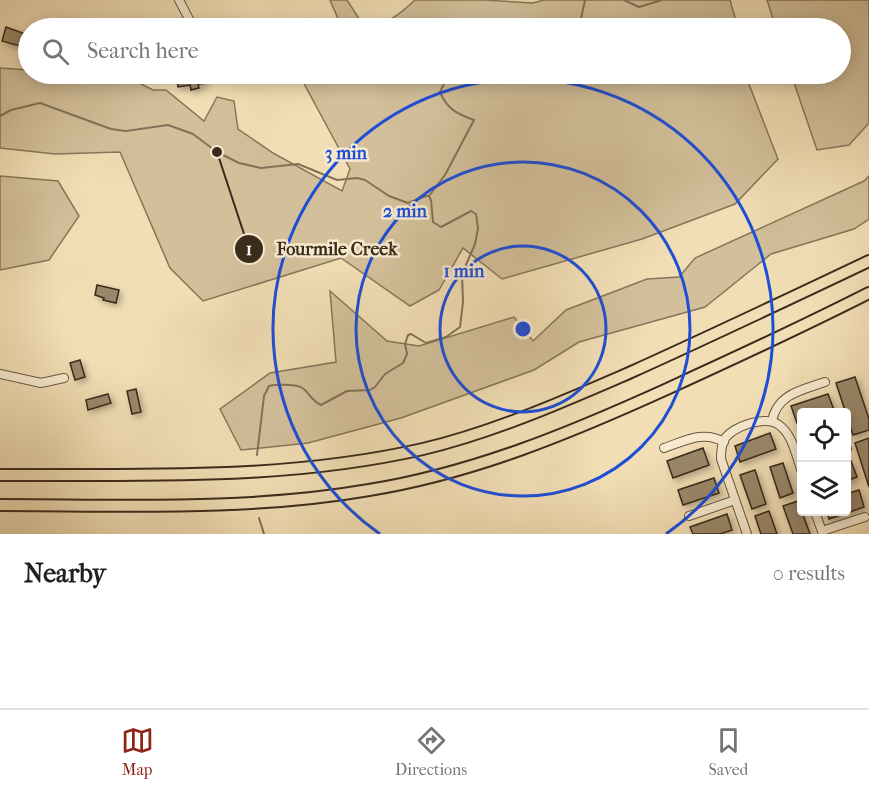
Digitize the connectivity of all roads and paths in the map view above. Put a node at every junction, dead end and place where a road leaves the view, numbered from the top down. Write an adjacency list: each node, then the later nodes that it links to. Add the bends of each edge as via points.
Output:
1 (179, 0): 2 (street)
2 (188, 18)
3 (869, 261): 12 (highway, via 588,391 489,430 424,448 275,471)
4 (869, 293): 14 (highway, via 775,341 573,431 506,456 415,481 327,497 244,503)
5 (0, 374): 6 (street, via 41,383)
6 (64, 378)
7 (825, 382): 8 (street, via 783,399)
8 (772, 421): 9 (street, via 744,427); 11 (street, via 788,434)
9 (724, 442): 10 (street, via 714,436 698,436); 13 (street, via 721,459)
10 (664, 448)
11 (799, 462)
12 (0, 475)
13 (735, 500): 15 (street); 19 (street)
14 (0, 505)
15 (689, 516)
16 (817, 516): 18 (street)
17 (865, 517): 18 (street)
18 (823, 532)
19 (747, 534)

